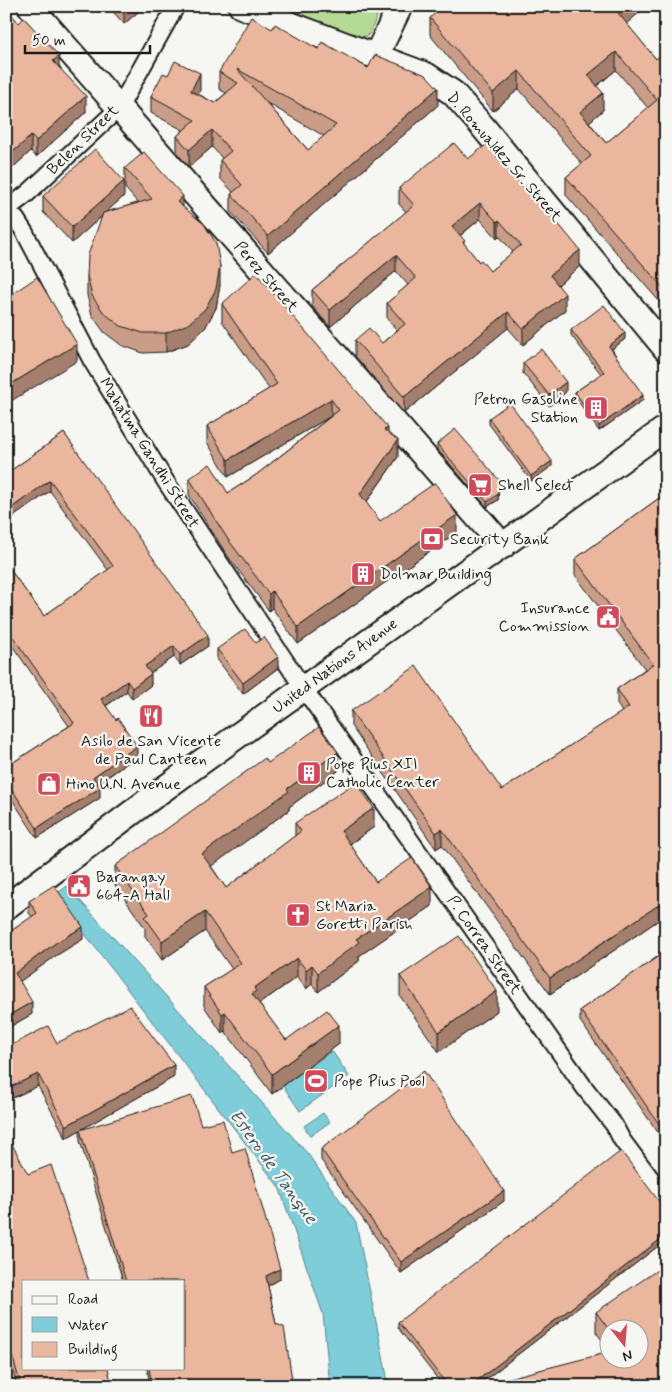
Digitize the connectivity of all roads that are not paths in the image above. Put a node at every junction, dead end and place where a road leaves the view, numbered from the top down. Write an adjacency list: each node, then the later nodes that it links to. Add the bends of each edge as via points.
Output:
1 (30, 6): 6 (main road, Perez Street)
2 (176, 6): 6 (street, Belen Street)
3 (241, 6): 5 (main road, D. Romualdez Sr. Street)
4 (400, 6): 5 (main road)
5 (376, 56): 8 (main road, D. Romualdez Sr. Street, via 426,75 453,93)
6 (119, 108): 7 (street, Belen Street); 10 (main road, Perez Street)
7 (6, 210): 11 (street, Mahatma Gandhi Street, via 25,233 92,361 166,482)
8 (666, 349)
9 (666, 428): 10 (main road, United Nations Avenue)
10 (503, 546): 11 (main road, United Nations Avenue)
11 (304, 689): 12 (main road, United Nations Avenue); 13 (street, P. Correa Street)
12 (6, 907)
13 (666, 1199)

